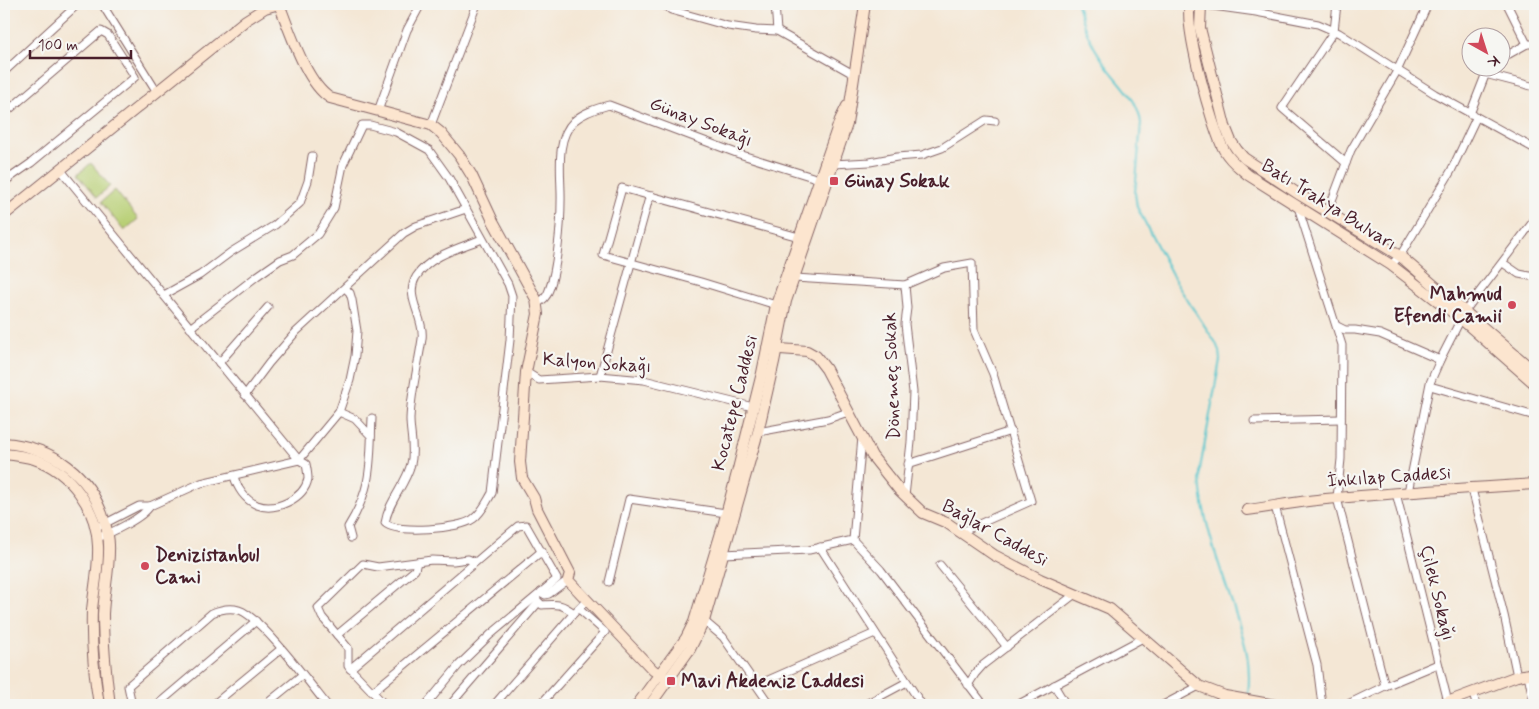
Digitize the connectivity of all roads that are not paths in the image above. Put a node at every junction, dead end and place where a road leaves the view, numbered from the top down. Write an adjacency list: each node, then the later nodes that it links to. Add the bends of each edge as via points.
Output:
1 (78, 4): 24 (street)
2 (102, 4): 29 (street)
3 (279, 4): 16 (street); 31 (street, via 308,71 322,93)
4 (421, 4): 31 (street, via 407,30)
5 (477, 4): 35 (street)
6 (663, 4): 18 (street, via 671,10 728,26)
7 (775, 4): 18 (street)
8 (865, 4): 25 (street, Kocatepe Caddesi)
9 (1190, 4): 44 (street, Batı Trakya Bulvarı, via 1190,29 1206,94 1225,151 1248,175)
10 (1197, 4): 11 (street)
11 (1201, 4): 17 (street); 46 (street, Batı Trakya Bulvarı, via 1200,28 1224,126 1231,141 1244,158)
12 (1258, 4): 17 (street)
13 (1337, 4): 19 (street)
14 (1428, 4): 23 (street)
15 (1507, 4): 20 (street)
16 (263, 6): 29 (street)
17 (1256, 12): 19 (street, via 1318,24)
18 (777, 31): 25 (street)
19 (1334, 31): 23 (street); 38 (street, via 1282,108)
20 (1527, 44): 21 (street); 22 (street)
21 (1535, 44)
22 (1512, 52)
23 (1397, 71): 33 (street); 38 (street)
24 (4, 72)
25 (855, 75): 30 (street, Kocatepe Caddesi)
26 (1484, 78): 33 (street)
27 (1507, 78): 28 (street)
28 (1535, 87)
29 (157, 92): 40 (street)
30 (850, 98): 39 (street, Kocatepe Caddesi, via 847,124); 41 (street, Kocatepe Caddesi)
31 (378, 111): 35 (street)
32 (4, 114): 42 (street, via 101,31 108,36 135,77)
33 (1473, 116): 36 (street); 51 (street, via 1451,170)
34 (995, 121): 39 (street, via 986,120 942,148 922,155)
35 (431, 125): 60 (street, via 460,155)
36 (1535, 149)
37 (312, 156): 59 (street, via 300,203 275,225)
38 (1346, 163): 46 (street)
39 (832, 164): 56 (street, Kocatepe Caddesi)
40 (60, 169): 47 (street); 59 (street)
41 (819, 179): 49 (street, Kocatepe Caddesi); 60 (street, Günay Sokağı, via 739,154 609,105 591,110 574,121 564,135 556,263 549,290 544,300)
42 (4, 182)
43 (652, 196): 49 (street); 52 (street); 52 (street, via 622,188 603,255)
44 (1298, 205): 54 (street, Batı Trakya Bulvarı); 64 (street)
45 (466, 209): 50 (street); 58 (street, via 404,232); 65 (street, via 429,150 396,132 362,125 343,165 334,208 318,234)
46 (1328, 212): 51 (street, Batı Trakya Bulvarı)
47 (4, 215)
48 (1535, 219): 53 (street)
49 (799, 238): 61 (street, Kocatepe Caddesi)
50 (482, 239): 50 (street, via 512,296 492,493 474,518 460,524 410,529 389,527 385,523 386,516 406,478 413,451 412,400 423,336 412,298 415,278 430,261)
51 (1400, 256): 54 (street); 63 (street, Batı Trakya Bulvarı)
52 (631, 263): 61 (street); 71 (street)
53 (1503, 264): 55 (street, via 1519,274); 63 (street)
54 (1391, 265): 63 (street, Batı Trakya Bulvarı)
55 (1535, 277)
56 (795, 278): 57 (street); 66 (street, Kocatepe Caddesi)
57 (905, 285): 83 (street, via 944,268 972,263 974,330 993,374); 89 (street, Dönemeç Sokak, via 905,324 913,392)
58 (345, 288): 74 (street, via 296,332); 76 (street, via 352,300 355,356)
59 (164, 295): 65 (street)
60 (537, 304): 70 (street, via 538,314)
61 (776, 304): 66 (street, Kocatepe Caddesi)
62 (268, 307): 68 (street)
63 (1463, 315): 67 (street); 69 (street, Batı Trakya Bulvarı); 72 (street, Batı Trakya Bulvarı)
64 (1337, 326): 67 (street, via 1380,334); 80 (street, via 1342,345)
65 (190, 328): 68 (street)
66 (772, 348): 75 (street, Kocatepe Caddesi); 77 (street, Bağlar Caddesi, via 807,351 816,356); 82 (street, Kocatepe Caddesi)
67 (1440, 360): 73 (street)
68 (219, 363): 74 (street)
69 (1534, 370)
70 (526, 372): 71 (street, Kalyon Sokağı, via 539,380); 112 (street, via 520,462 522,478 564,558 570,573)
71 (600, 376): 75 (street, Kalyon Sokağı, via 644,380)
72 (1535, 384)
73 (1430, 386): 78 (street); 94 (street)
74 (245, 394): 88 (street)
75 (753, 407): 100 (street, Kocatepe Caddesi)
76 (339, 412): 84 (street, via 355,419); 88 (street)
77 (848, 412): 82 (street); 85 (street, Bağlar Caddesi)
78 (1535, 416)
79 (372, 418): 84 (street)
80 (1341, 419): 81 (street); 96 (street)
81 (1254, 421)
82 (758, 432): 108 (street, Kocatepe Caddesi)
83 (1011, 432): 89 (street); 102 (street, via 1031,501)
84 (371, 436): 104 (street, via 368,484 348,527)
85 (862, 437): 95 (street, Bağlar Caddesi, via 872,456); 105 (street)
86 (4, 443): 101 (street, via 32,447 71,468 99,506)
87 (4, 454): 101 (street, via 35,459 61,474 85,501)
88 (299, 460): 90 (street); 90 (street, via 306,464 308,480 293,500 282,504 257,505 237,487)
89 (908, 464): 95 (street, Dönemeç Sokak)
90 (234, 476): 97 (street, via 201,483)
91 (1535, 484): 92 (street, İnkılap Caddesi)
92 (1472, 489): 94 (street, İnkılap Caddesi); 129 (street)
93 (1396, 492): 94 (street, İnkılap Caddesi); 96 (street, İnkılap Caddesi); 125 (street, Çilek Sokağı)
94 (1408, 492)
95 (904, 496): 102 (street, Bağlar Caddesi, via 923,513)
96 (1337, 498): 98 (street, İnkılap Caddesi); 136 (street)
97 (150, 506): 101 (street, via 139,506); 103 (street)
98 (1275, 506): 99 (street, İnkılap Caddesi); 162 (street, via 1317,664)
99 (1247, 510)
100 (726, 513): 113 (street, via 628,499); 130 (street, Kocatepe Caddesi, via 694,622)
101 (99, 530): 103 (street); 142 (street, via 92,629)
102 (961, 532): 114 (street, Bağlar Caddesi, via 994,555)
103 (108, 534): 143 (street, via 103,625)
104 (351, 538)
105 (854, 540): 106 (street); 133 (street, via 881,570)
106 (820, 547): 108 (street); 120 (street)
107 (542, 551): 110 (street, via 529,528 522,524); 115 (street, via 557,579); 137 (street)
108 (724, 554): 119 (street, Kocatepe Caddesi)
109 (417, 562): 110 (street, via 468,559); 121 (street, via 415,570); 121 (street, via 378,567 363,564 318,608)
110 (475, 562): 126 (street)
111 (940, 565): 123 (street)
112 (568, 580): 115 (street, via 549,594); 116 (street)
113 (609, 582)
114 (1075, 594): 122 (street, Bağlar Caddesi, via 1110,609); 123 (street)
115 (538, 597): 117 (street, via 542,605 554,603); 149 (street, via 484,641); 150 (street)
116 (586, 601): 117 (street); 130 (street)
117 (576, 611): 151 (street); 152 (street, via 605,632)
118 (256, 621): 124 (street); 144 (street, via 239,610 229,608 212,613 128,686); 145 (street)
119 (704, 621): 130 (street, Kocatepe Caddesi, via 690,649); 132 (street, via 723,637)
120 (875, 633): 131 (street); 132 (street)
121 (337, 635): 126 (street, via 348,648)
122 (1143, 638): 134 (street); 135 (street, Bağlar Caddesi)
123 (1007, 647): 133 (street, via 983,665)
124 (281, 649): 128 (street); 146 (street)
125 (1438, 664): 136 (street); 141 (street, Çilek Sokağı)
126 (350, 669): 137 (street)
127 (1532, 673): 129 (street); 165 (street)
128 (302, 675): 139 (street); 147 (street)
129 (1516, 676): 138 (street)
130 (663, 677): 153 (street, Kocatepe Caddesi); 154 (street, Kocatepe Caddesi)
131 (907, 682): 156 (street); 157 (street)
132 (757, 685): 155 (street)
133 (968, 685): 158 (street)
134 (1054, 685): 159 (street); 160 (street)
135 (1200, 686): 140 (street, Bağlar Caddesi, via 1234,698); 161 (street)
136 (1385, 686): 163 (street)
137 (372, 692): 148 (street)
138 (1473, 693): 141 (street); 164 (street)
139 (324, 704)
140 (1270, 704)
141 (1443, 704)
142 (99, 705)
143 (110, 705)
144 (132, 705)
145 (157, 705)
146 (213, 705)
147 (265, 705)
148 (385, 705)
149 (426, 705)
150 (450, 705)
151 (494, 705)
152 (540, 705)
153 (637, 705)
154 (650, 705)
155 (770, 705)
156 (864, 705)
157 (922, 705)
158 (984, 705)
159 (1017, 705)
160 (1066, 705)
161 (1164, 705)
162 (1322, 705)
163 (1346, 705)
164 (1476, 705)
165 (1534, 705)

